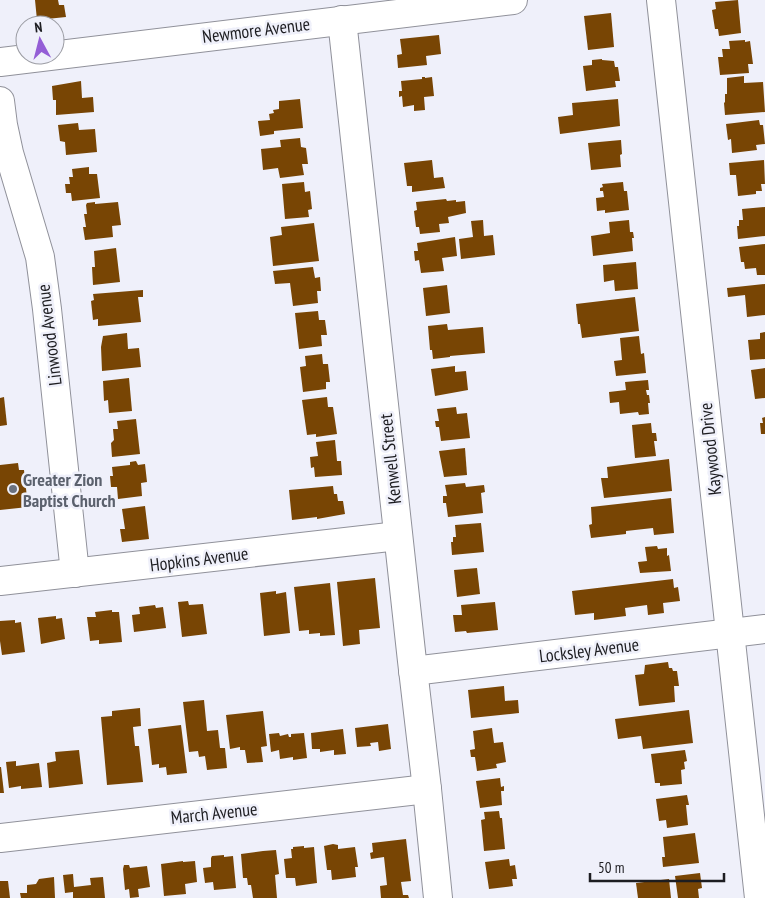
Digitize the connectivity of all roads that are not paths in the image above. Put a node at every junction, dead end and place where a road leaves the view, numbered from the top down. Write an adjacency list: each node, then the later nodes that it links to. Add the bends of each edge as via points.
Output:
1 (513, 0): 3 (street, Newmore Avenue)
2 (661, 0): 10 (street, Kaywood Drive)
3 (342, 20): 4 (street, Newmore Avenue); 6 (street, Kenwell Street)
4 (0, 62)
5 (0, 101): 7 (street, Linwood Avenue, via 9,153 40,257)
6 (398, 536): 7 (street, Hopkins Avenue); 11 (street, Kenwell Street)
7 (75, 573): 8 (street, Hopkins Avenue)
8 (0, 581)
9 (765, 629): 10 (street, Locksley Avenue)
10 (730, 633): 11 (street, Locksley Avenue); 15 (street, Kaywood Drive)
11 (413, 670): 12 (street, Kenwell Street)
12 (427, 789): 13 (street, March Avenue); 14 (street, Kenwell Street)
13 (0, 838)
14 (438, 898)
15 (759, 898)

